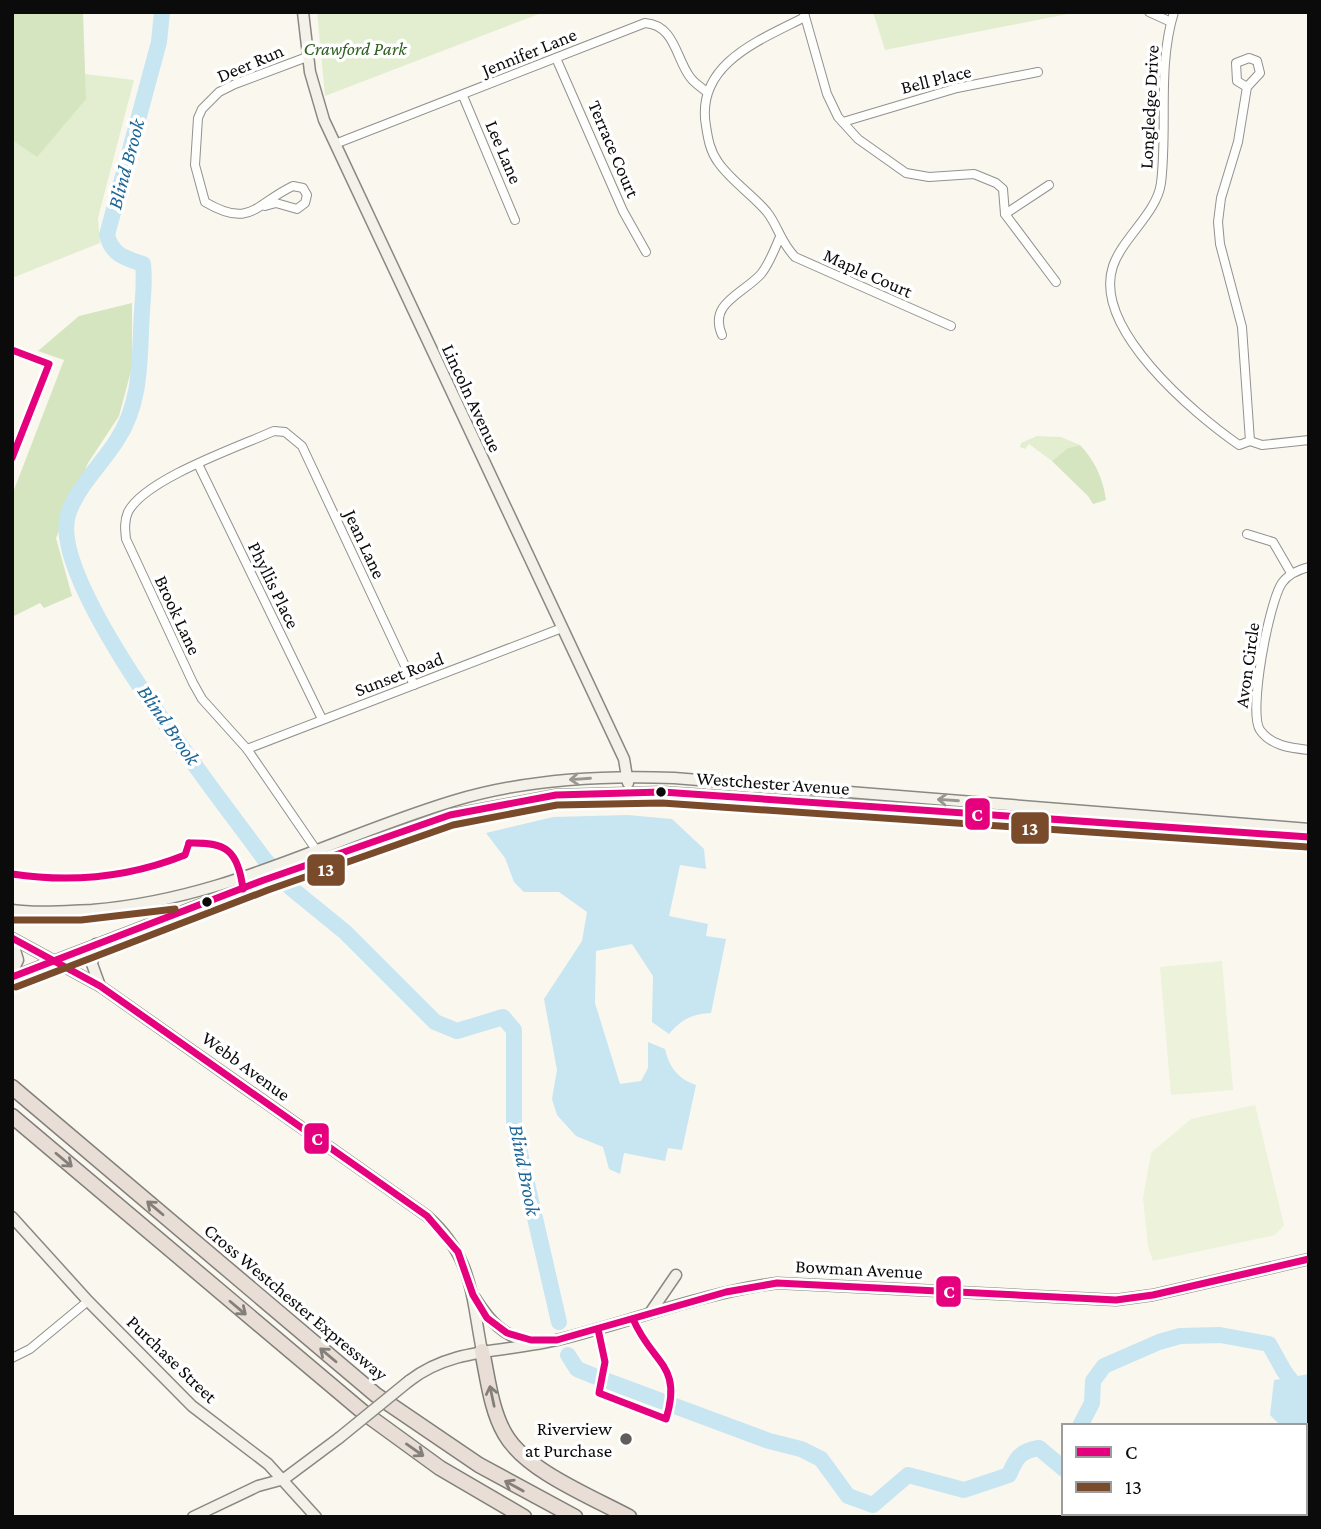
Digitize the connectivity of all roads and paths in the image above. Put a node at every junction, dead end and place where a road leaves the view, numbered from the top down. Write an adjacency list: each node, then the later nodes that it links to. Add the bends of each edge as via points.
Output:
1 (303, 12): 6 (main road, Lincoln Avenue)
2 (1150, 12): 5 (street)
3 (1174, 12): 5 (street, Longledge Drive)
4 (804, 15): 10 (street, via 744,47 728,60); 12 (street, via 827,94)
5 (1171, 22): 25 (street, Longledge Drive, via 1160,189 1118,257 1109,286 1118,320 1133,349 1230,439 1238,445)
6 (307, 57): 13 (main road, Lincoln Avenue, via 317,100); 15 (street, Deer Run, via 219,92 198,118 195,165 205,202 225,214)
7 (556, 58): 10 (street, Jennifer Lane, via 631,26 651,24 665,32 689,77); 11 (street, Jennifer Lane); 19 (street, Terrace Court, via 623,211)
8 (1038, 72): 12 (street, Bell Place, via 957,88)
9 (1247, 87): 25 (street, via 1218,222 1242,327)
10 (707, 92): 18 (street, via 703,105 713,154 769,215)
11 (463, 96): 13 (street, Jennifer Lane); 17 (street, Lee Lane)
12 (844, 122): 16 (street, via 858,139 906,173 985,176 1003,189)
13 (335, 144): 30 (main road, Lincoln Avenue)
14 (1049, 185): 16 (street)
15 (265, 206): 15 (street, Deer Run, via 293,186 303,188 307,195 297,209)
16 (1006, 214): 20 (street)
17 (514, 220)
18 (779, 239): 21 (street, Maple Court, via 795,257 821,271); 22 (street, via 759,276 723,305 718,315)
19 (646, 252)
20 (1056, 282)
21 (951, 326)
22 (722, 335)
23 (274, 431): 26 (street, Brook Lane); 31 (street, Jean Lane, via 285,432 302,446)
24 (1309, 440): 25 (street, Longledge Drive, via 1262,445)
25 (1250, 441)
26 (198, 464): 32 (street, Phyllis Place); 33 (street, Brook Lane, via 154,486 139,499 128,512 125,530 193,683)
27 (1247, 534): 29 (street, via 1273,542)
28 (1309, 567): 29 (street)
29 (1292, 573): 34 (street, Avon Circle, via 1279,588 1271,611 1255,716 1273,743)
30 (562, 628): 31 (street, Sunset Road); 35 (main road, Lincoln Avenue, via 624,759)
31 (414, 685): 32 (street, Sunset Road)
32 (322, 719): 33 (street, Sunset Road)
33 (247, 750): 39 (street, Brook Lane)
34 (1309, 750)
35 (627, 777): 36 (main road, Lincoln Avenue); 37 (main road, Westchester Avenue, one-way to 35); 39 (main road, Westchester Avenue, one-way to 39, via 545,782 484,793 424,811)
36 (629, 792): 38 (main road, Westchester Avenue); 39 (main road, Westchester Avenue, via 556,795 481,808)
37 (1309, 829)
38 (1309, 837)
39 (320, 856): 40 (main road, Westchester Avenue)
40 (261, 877): 41 (main road, Westchester Avenue, via 154,903); 43 (main road, Westchester Avenue)
41 (12, 910)
42 (12, 939): 44 (main road, Webb Avenue); 45 (main road, via 18,960)
43 (96, 944): 44 (main road, Westchester Avenue); 46 (main road, via 92,964)
44 (55, 960): 45 (main road, Westchester Avenue); 46 (main road, Webb Avenue)
45 (12, 975)
46 (100, 986): 52 (main road, Webb Avenue, via 427,1216 455,1246)
47 (12, 1087): 62 (highway, Cross Westchester Expressway, one-way to 47, via 472,1461 376,1395)
48 (12, 1116): 61 (highway, one-way to 61, via 356,1407 440,1468)
49 (12, 1217): 53 (main road, Purchase Street)
50 (1309, 1259): 54 (main road, Bowman Avenue, via 1116,1300 777,1283 726,1292)
51 (676, 1275): 54 (main road)
52 (473, 1296): 55 (main road, via 496,1326 521,1340); 56 (main road, Webb Avenue)
53 (88, 1301): 57 (street, via 30,1349); 58 (main road, Purchase Street, via 192,1406)
54 (648, 1315): 55 (main road, Bowman Avenue)
55 (538, 1343): 56 (main road, Bowman Avenue)
56 (482, 1351): 58 (main road, Bowman Avenue, bridge, via 443,1361 409,1381); 63 (highway, one-way to 56, via 516,1450 496,1413)
57 (12, 1358)
58 (284, 1479): 59 (main road, Bowman Avenue, via 258,1486); 60 (main road, Purchase Street)
59 (193, 1517)
60 (316, 1517)
61 (524, 1517)
62 (575, 1517)
63 (629, 1517)

